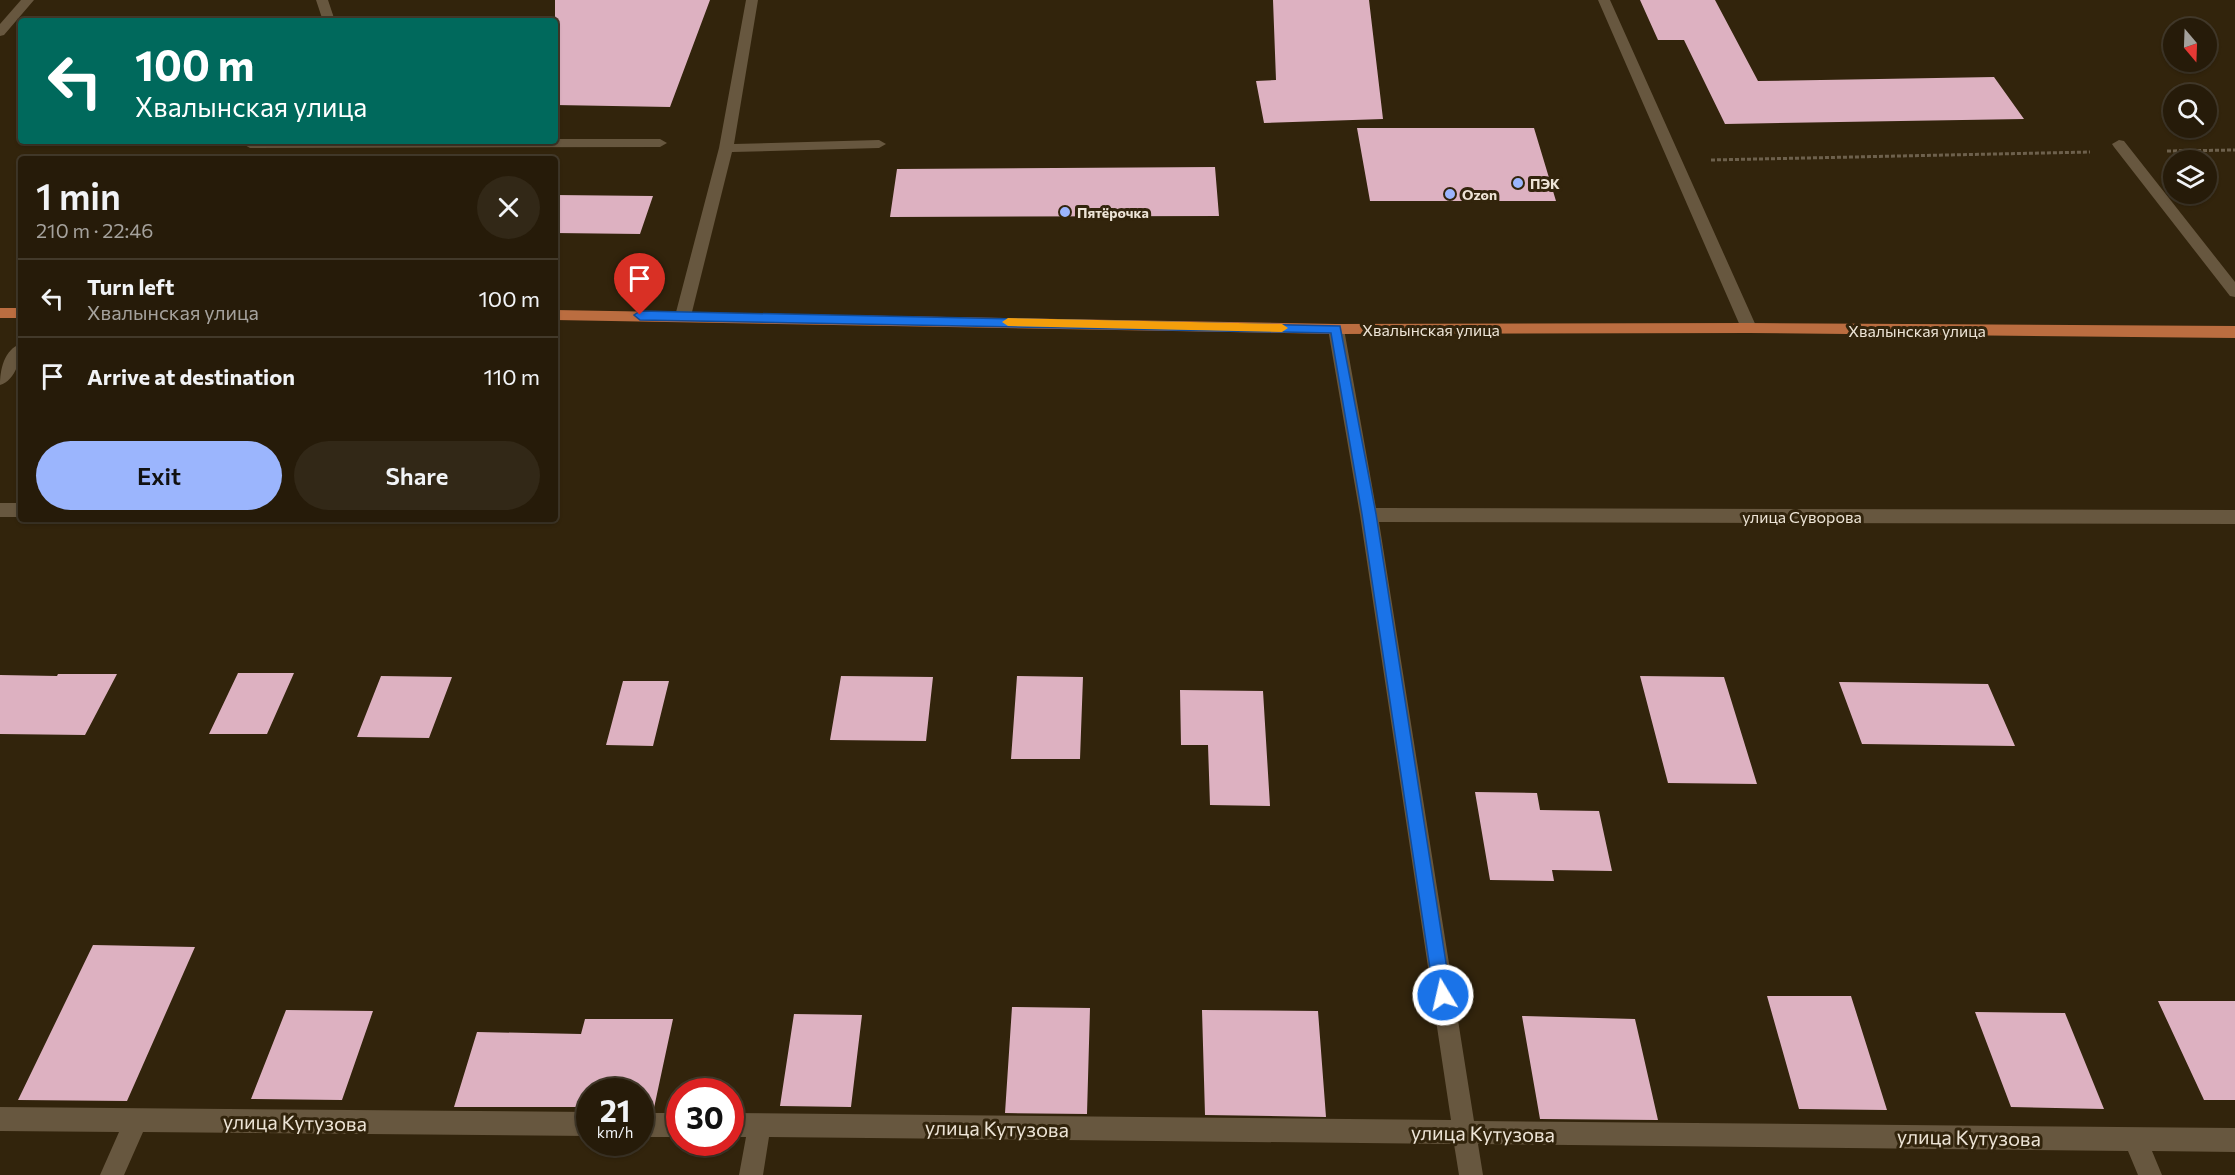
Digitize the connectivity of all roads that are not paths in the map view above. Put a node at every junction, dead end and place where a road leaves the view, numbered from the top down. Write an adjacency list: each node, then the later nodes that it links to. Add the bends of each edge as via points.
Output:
1 (28, 0): 6 (street)
2 (322, 0): 5 (street)
3 (752, 0): 10 (street)
4 (1604, 0): 17 (street)
5 (328, 18)
6 (0, 32)
7 (558, 143): 8 (street)
8 (660, 143)
9 (879, 144): 10 (street)
10 (726, 148): 16 (street)
11 (2122, 148): 12 (street)
12 (2235, 292)
13 (0, 312): 14 (main road)
14 (18, 313)
15 (558, 315): 16 (main road, Хвалынская улица)
16 (683, 316): 18 (main road, Хвалынская улица)
17 (1749, 328): 18 (main road, Хвалынская улица); 19 (main road, Хвалынская улица)
18 (1336, 329): 24 (street)
19 (2235, 332)
20 (18, 354): 21 (street)
21 (0, 379)
22 (0, 510): 23 (street)
23 (18, 510)
24 (1369, 514): 25 (street, улица Суворова); 31 (street)
25 (2235, 517)
26 (0, 1119): 27 (street, улица Кутузова)
27 (136, 1120): 28 (street, улица Кутузова); 34 (street)
28 (576, 1124)
29 (744, 1125): 30 (street, улица Кутузова)
30 (759, 1126): 31 (street, улица Кутузова); 35 (street)
31 (1464, 1132): 32 (street, улица Кутузова); 36 (street)
32 (2135, 1139): 33 (street, улица Кутузова); 37 (street)
33 (2235, 1140)
34 (112, 1175)
35 (752, 1175)
36 (1471, 1175)
37 (2150, 1175)

